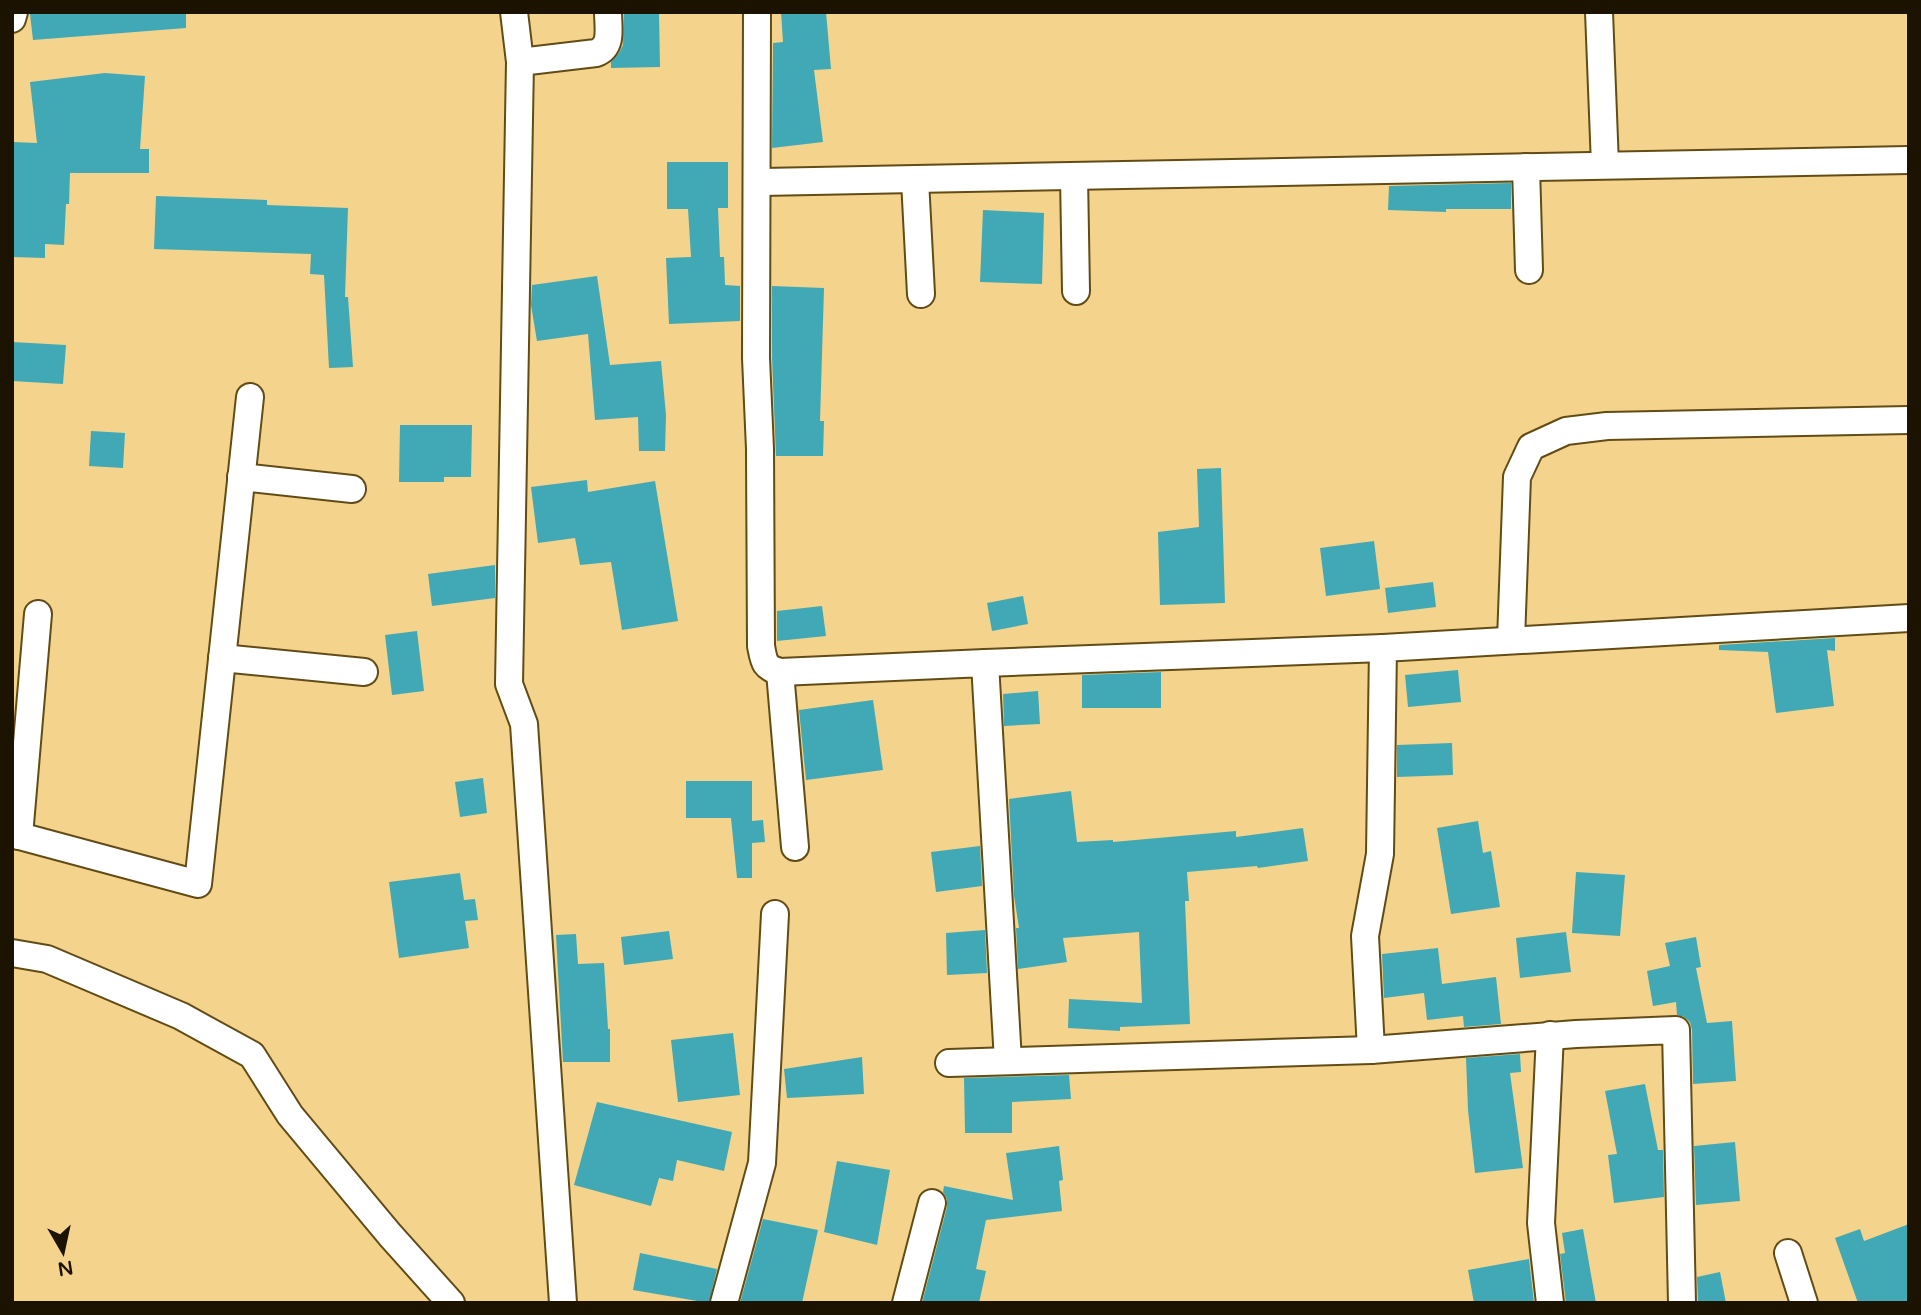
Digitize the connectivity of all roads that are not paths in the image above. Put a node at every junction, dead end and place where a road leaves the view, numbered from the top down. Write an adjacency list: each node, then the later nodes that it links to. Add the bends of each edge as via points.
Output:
1 (14, 12): 6 (street)
2 (514, 12): 7 (street)
3 (607, 12): 7 (street, via 608,44 604,50)
4 (757, 12): 13 (street)
5 (1599, 12): 9 (street)
6 (12, 19)
7 (520, 62): 40 (street, via 509,684 524,724)
8 (1909, 160): 9 (street)
9 (1605, 165): 10 (street)
10 (1526, 167): 11 (street); 14 (street)
11 (1074, 176): 12 (street); 15 (street)
12 (915, 180): 13 (street); 16 (street)
13 (758, 182): 28 (street, via 761,646 764,662)
14 (1529, 270)
15 (1076, 292)
16 (921, 294)
17 (250, 397): 19 (street)
18 (1909, 420): 23 (street, via 1607,426 1566,430 1531,447 1517,477)
19 (241, 477): 20 (street); 25 (street)
20 (352, 489)
21 (38, 614): 29 (street)
22 (1909, 618): 23 (street)
23 (1511, 640): 24 (street)
24 (1382, 648): 26 (street); 34 (street, via 1380,854 1365,936)
25 (222, 658): 27 (street); 29 (street, via 198,884)
26 (985, 663): 28 (street); 35 (street)
27 (364, 672)
28 (780, 672): 30 (street)
29 (16, 835)
30 (795, 847)
31 (775, 914): 41 (street, via 762,1163)
32 (12, 953): 39 (street, via 47,959 181,1016 252,1055 290,1115)
33 (1550, 1035): 34 (street); 43 (street, via 1541,1223); 44 (street, via 1676,1030)
34 (1371, 1050): 35 (street)
35 (1008, 1060): 36 (street)
36 (949, 1063)
37 (932, 1203): 42 (street)
38 (1788, 1253): 45 (street)
39 (452, 1303)
40 (562, 1303)
41 (724, 1303)
42 (906, 1303)
43 (1550, 1303)
44 (1682, 1303)
45 (1804, 1303)

